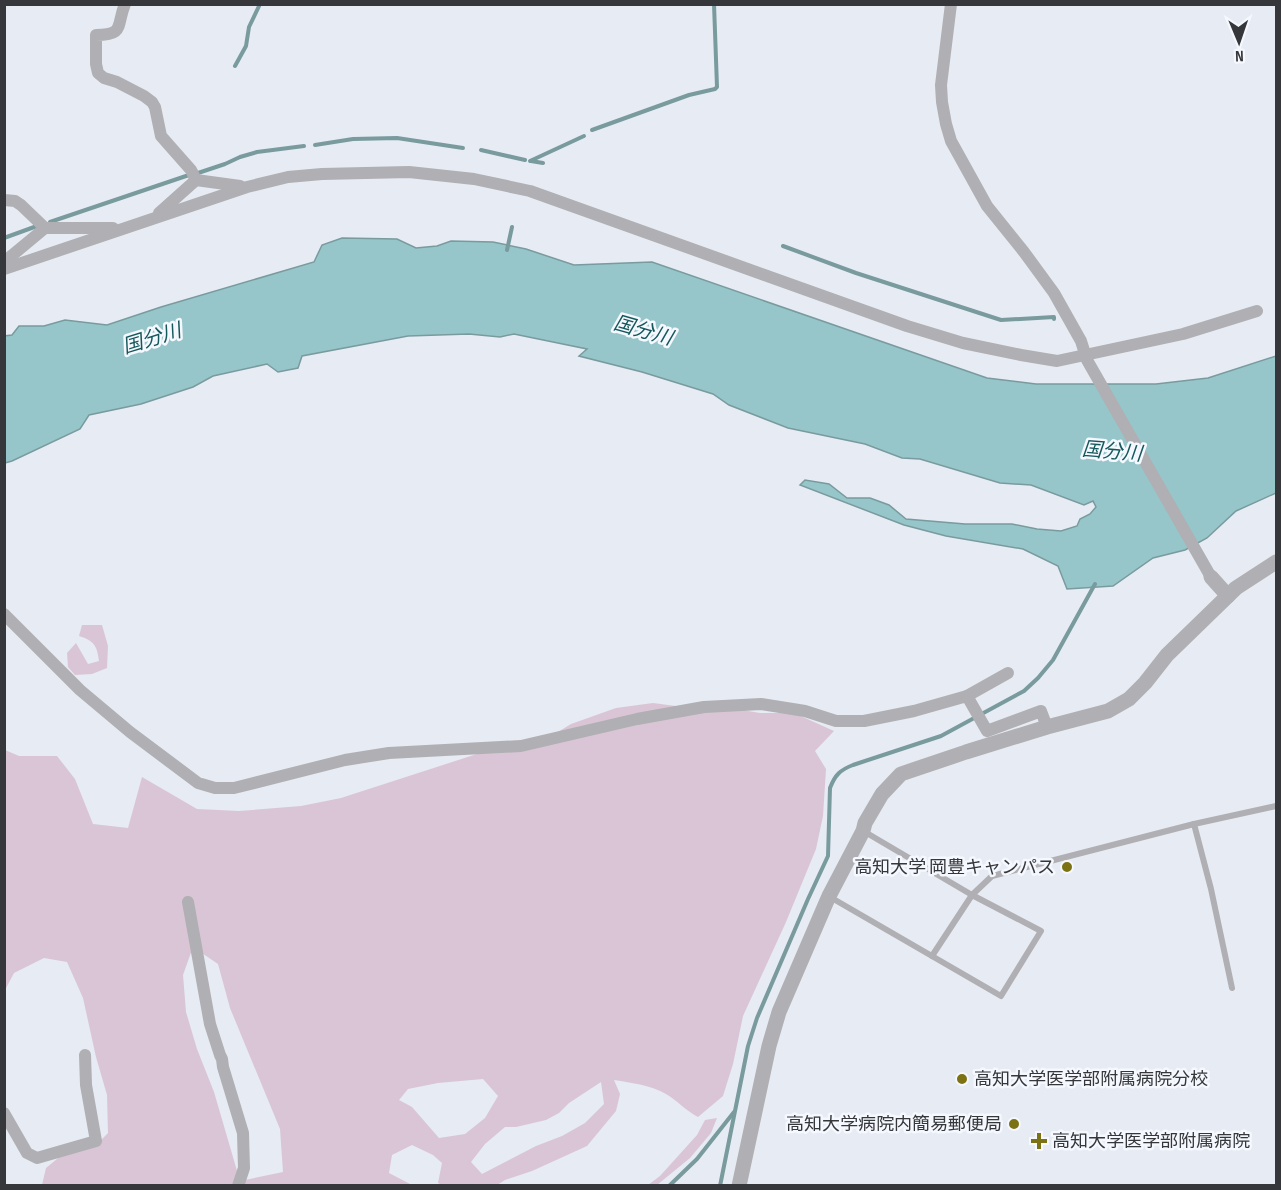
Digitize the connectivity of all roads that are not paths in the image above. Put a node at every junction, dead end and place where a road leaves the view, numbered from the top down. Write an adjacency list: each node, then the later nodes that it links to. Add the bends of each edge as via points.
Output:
1 (125, 4): 3 (street, via 115,33 96,35 98,73 152,102 161,136)
2 (951, 4): 12 (street, via 941,85 951,141 987,206 1054,293)
3 (196, 180): 4 (street); 6 (street)
4 (247, 187): 6 (street); 12 (street, via 322,174 409,172 474,179 530,191 963,343 1056,361)
5 (4, 200): 7 (street, via 21,205)
6 (153, 218): 8 (street)
7 (45, 228): 8 (street); 9 (street)
8 (123, 228): 10 (street)
9 (4, 262)
10 (4, 269)
11 (1257, 311): 12 (street, via 1184,334)
12 (1086, 357): 14 (street)
13 (1276, 562): 15 (street)
14 (1211, 577): 15 (street)
15 (1228, 596): 19 (street, via 1167,655 1129,699 1108,711)
16 (4, 614): 18 (street, via 80,690 130,732 198,783 215,788 234,788 378,755 521,746 704,707 761,704 836,721 864,721)
17 (1008, 673): 18 (street)
18 (970, 701): 19 (street, via 987,731 1041,711)
19 (1047, 727): 22 (street, via 901,774 882,794)
20 (1276, 806): 21 (lane)
21 (1194, 824): 23 (lane, via 992,876); 27 (lane)
22 (863, 831): 23 (lane); 24 (street)
23 (972, 895): 26 (lane); 26 (lane, via 1041,931 1001,996)
24 (830, 896): 26 (lane); 31 (street, via 768,1046)
25 (188, 902): 30 (street, via 210,1024 243,1133 244,1168)
26 (932, 956)
27 (1232, 988)
28 (84, 1055): 29 (street, via 96,1141 37,1158 27,1153)
29 (4, 1113)
30 (238, 1185)
31 (739, 1185)

